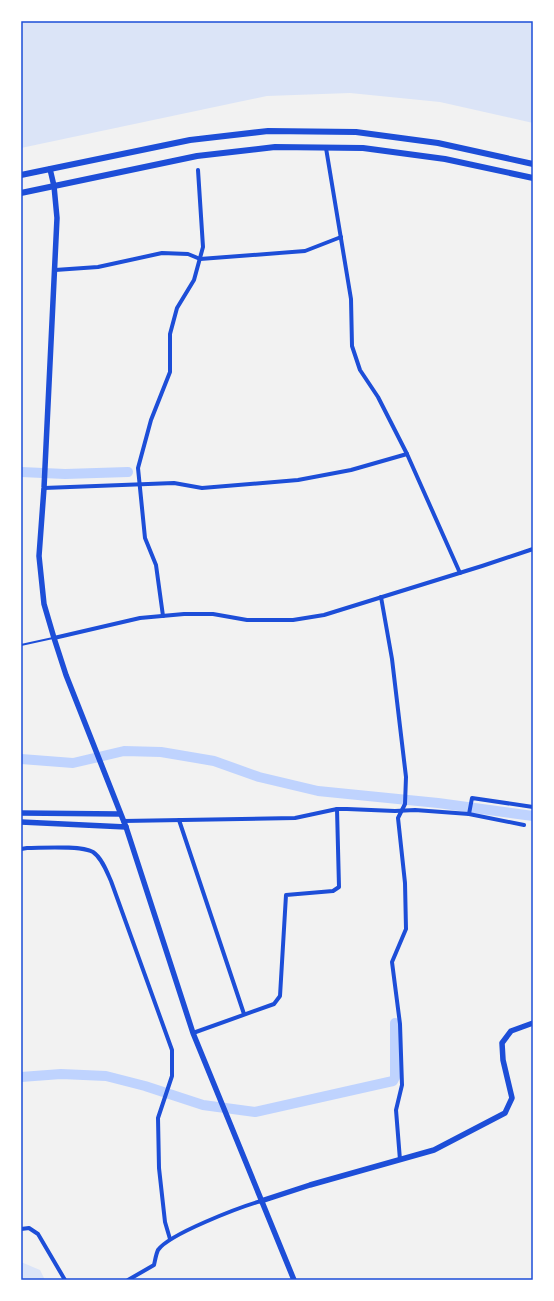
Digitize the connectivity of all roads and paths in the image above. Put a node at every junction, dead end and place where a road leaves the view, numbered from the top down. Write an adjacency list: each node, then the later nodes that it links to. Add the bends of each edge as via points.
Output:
1 (326, 148): 6 (main road, via 363,148 445,159); 7 (main road, via 275,147 197,156); 9 (street)
2 (533, 164): 3 (main road, via 438,143 356,132 268,131 190,140)
3 (50, 169): 5 (main road); 7 (street)
4 (198, 170): 10 (street, via 203,247)
5 (21, 175)
6 (533, 178)
7 (54, 186): 8 (main road); 11 (street, via 57,218)
8 (21, 193)
9 (341, 237): 10 (street, via 305,251); 12 (street, via 351,298 352,346 360,370 378,396)
10 (200, 259): 11 (street, via 188,254 162,253 98,267); 13 (street, via 194,280 177,308 170,334 170,372 143,447 138,468)
11 (55, 270): 14 (street)
12 (407, 454): 13 (street, via 351,470 298,480 202,488 174,483); 16 (street)
13 (140, 485): 14 (street); 18 (street, via 145,538 156,565)
14 (44, 488): 19 (street, via 39,556 44,604)
15 (533, 549): 16 (street)
16 (460, 573): 17 (street)
17 (381, 597): 18 (street, via 324,615 293,620 247,620 213,614); 23 (street, via 392,659 406,777 405,804)
18 (163, 616): 19 (street, via 140,618)
19 (54, 638): 20 (lane); 25 (street)
20 (21, 645)
21 (533, 807): 26 (street, via 472,798)
22 (337, 809): 23 (street); 27 (street, via 295,818); 32 (street, via 339,887 333,891 286,895 280,996 274,1004)
23 (402, 811): 26 (street); 35 (street, via 398,818 405,883 406,929 392,962 400,1024 402,1085 396,1110)
24 (21, 813): 25 (street)
25 (120, 814): 29 (street)
26 (470, 814): 30 (street)
27 (179, 820): 29 (street); 32 (street)
28 (21, 822): 29 (street)
29 (124, 824): 34 (street)
30 (524, 825)
31 (21, 849): 38 (street, via 80,848 93,852 102,862 111,881 172,1050 172,1076 158,1118 159,1168)
32 (244, 1014): 34 (street)
33 (533, 1023): 35 (street, via 511,1031 502,1043 503,1060 512,1098 505,1113 434,1150)
34 (193, 1033): 36 (street)
35 (400, 1160): 36 (street)
36 (261, 1201): 38 (street, via 241,1207); 41 (street)
37 (21, 1229): 39 (street, via 29,1228 38,1234)
38 (170, 1239): 40 (street, via 158,1251 154,1265)
39 (65, 1280)
40 (128, 1280)
41 (294, 1280)

